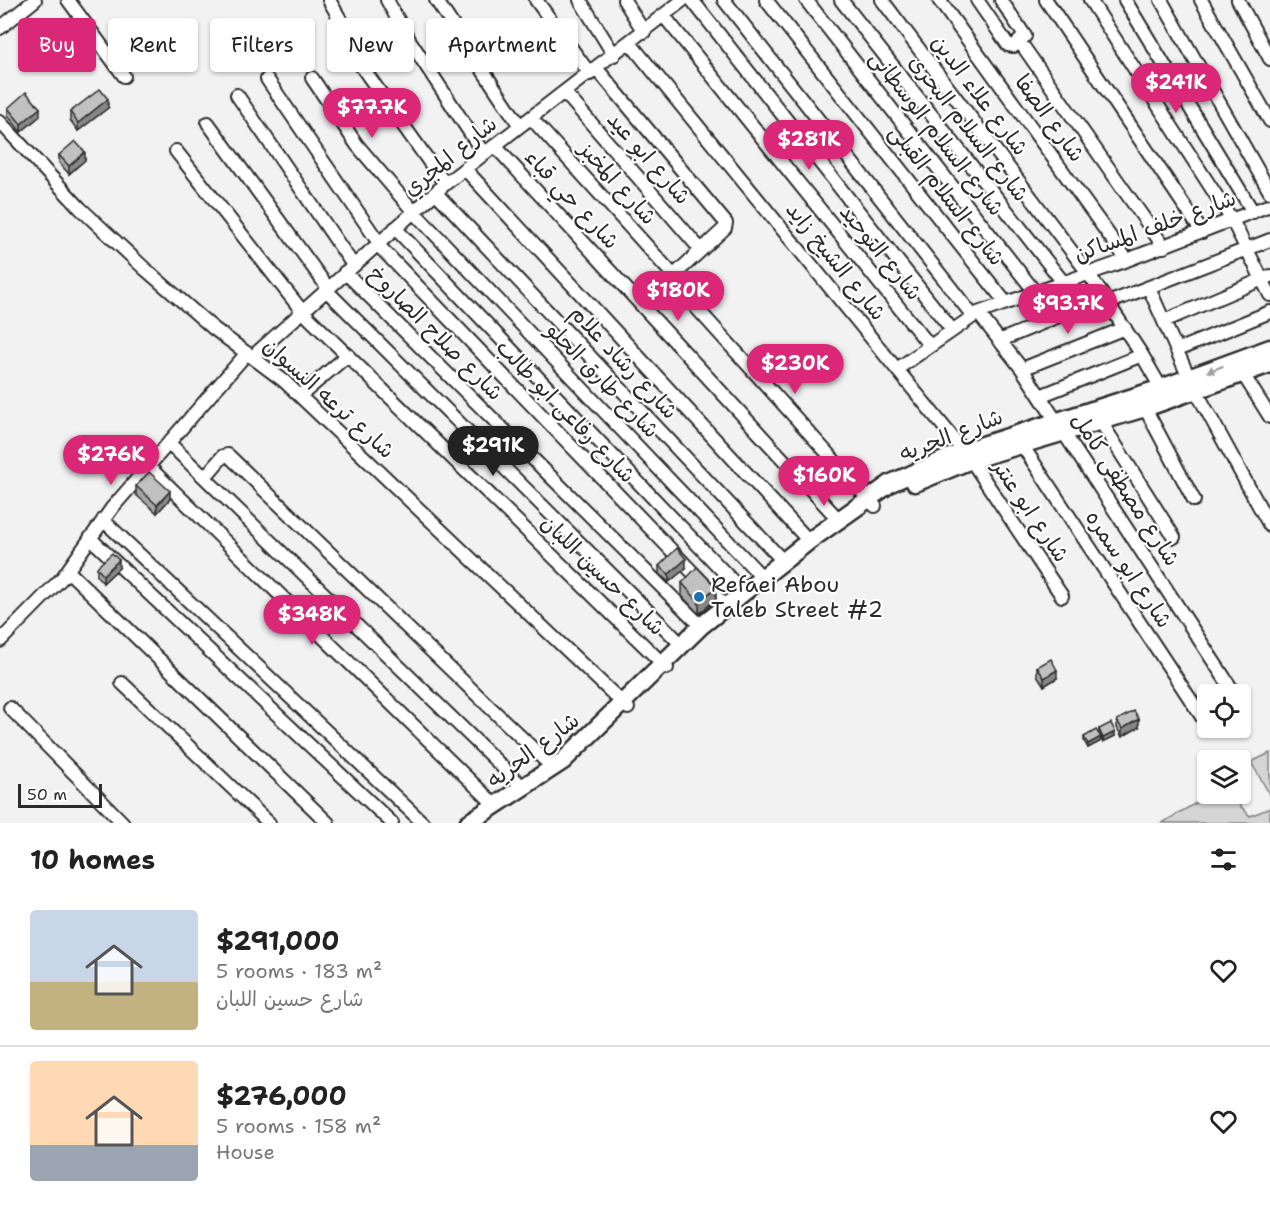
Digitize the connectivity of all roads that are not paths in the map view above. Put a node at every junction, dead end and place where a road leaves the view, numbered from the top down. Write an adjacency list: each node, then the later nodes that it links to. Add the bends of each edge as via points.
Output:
1 (35, 0): 26 (street)
2 (68, 0): 33 (street)
3 (329, 0): 47 (street, شارع رشاد علام, via 352,40 352,53)
4 (387, 0): 45 (street)
5 (436, 0): 42 (street)
6 (536, 0): 32 (street)
7 (579, 0): 30 (street)
8 (624, 0): 27 (street)
9 (692, 0): 79 (street)
10 (724, 0): 76 (street, شارع مصطفى كامل)
11 (766, 0): 71 (street, شارع السلام القبلى)
12 (807, 0): 68 (street, شارع السلام الوسطانى)
13 (841, 0): 65 (street, شارع السلام البحرى)
14 (882, 0): 62 (street, شارع علاء الدين)
15 (939, 0): 60 (street, شارع الصفا)
16 (977, 0): 28 (street, via 1008,45)
17 (1001, 0): 28 (street, via 1024,34)
18 (1046, 0): 54 (street)
19 (1090, 0): 52 (street)
20 (1125, 0): 51 (street)
21 (1161, 0): 48 (street)
22 (1201, 0): 39 (street)
23 (1238, 0): 31 (street)
24 (677, 2): 25 (street, شارع المجري)
25 (664, 16): 27 (street, شارع المجري); 81 (street, شارع التوحيد)
26 (0, 28)
27 (644, 32): 29 (street, شارع المجري)
28 (1020, 42): 57 (street)
29 (630, 43): 30 (street, شارع المجري); 88 (street, شارع الشيخ زايد)
30 (614, 55): 32 (street, شارع المجري)
31 (1270, 58)
32 (593, 71): 36 (street, شارع المجري); 58 (street, via 724,221 725,228)
33 (124, 76)
34 (312, 78): 50 (street, شارع طارق الحلو, via 357,145)
35 (267, 79): 56 (street, شارع رفاعى ابو طالب)
36 (565, 93): 38 (street, شارع المجري); 58 (street, شارع ابو عيد)
37 (237, 95): 61 (street, شارع صلاح الصاروخ)
38 (531, 118): 42 (street, شارع المجري); 63 (street, شارع المخبز)
39 (1270, 121)
40 (0, 122): 84 (street, شارع ترعه النسوان, via 80,208 145,269)
41 (208, 123): 67 (street)
42 (520, 126): 43 (street, شارع المجري)
43 (495, 146): 45 (street, شارع المجري); 73 (street, شارع حي قباء)
44 (176, 151): 74 (street, شارع حسين اللبان)
45 (484, 154): 46 (street, شارع المجري)
46 (465, 169): 47 (street, شارع المجري); 111 (street)
47 (440, 189): 50 (street, شارع المجري); 112 (street, شارع رشاد علام)
48 (1270, 192)
49 (1270, 205): 51 (street, شارع خلف المساكن)
50 (414, 212): 53 (street, شارع المجري); 114 (street, شارع طارق الحلو)
51 (1253, 212): 52 (street, شارع خلف المساكن)
52 (1232, 220): 54 (street, شارع خلف المساكن); 59 (street)
53 (395, 228): 56 (street, شارع المجري); 115 (street)
54 (1202, 232): 57 (street, شارع خلف المساكن)
55 (1270, 240): 59 (street)
56 (378, 243): 61 (street, شارع المجري); 117 (street, شارع رفاعى ابو طالب)
57 (1164, 246): 60 (street, شارع خلف المساكن)
58 (701, 250): 63 (street)
59 (1247, 250): 64 (street); 66 (street)
60 (1127, 260): 62 (street, شارع خلف المساكن)
61 (349, 269): 67 (street, شارع المجري); 118 (street, شارع صلاح الصاروخ)
62 (1088, 273): 65 (street, شارع خلف المساكن); 70 (street, شارع علاء الدين)
63 (674, 276): 73 (street)
64 (1266, 278): 69 (street); 77 (street)
65 (1064, 282): 68 (street, شارع خلف المساكن)
66 (1149, 288): 70 (street); 77 (street)
67 (327, 289): 74 (street, شارع المجري); 120 (street)
68 (1035, 292): 71 (street, شارع خلف المساكن)
69 (1270, 295)
70 (1106, 300): 78 (street, شارع علاء الدين); 80 (street)
71 (1006, 303): 76 (street, شارع خلف المساكن)
72 (693, 304): 105 (street)
73 (642, 305): 106 (street, شارع حي قباء)
74 (302, 311): 84 (street, شارع المجري); 85 (street, شارع حسين اللبان)
75 (1270, 312): 83 (street)
76 (975, 315): 79 (street, شارع خلف المساكن); 80 (street, شارع مصطفى كامل)
77 (1164, 321): 83 (street)
78 (1125, 328): 86 (street, شارع علاء الدين); 89 (street)
79 (952, 330): 81 (street, شارع خلف المساكن)
80 (999, 341): 89 (street, شارع مصطفى كامل)
81 (930, 346): 88 (street, شارع خلف المساكن)
82 (1270, 348): 91 (main road, شارع الحريه, one-way to 91)
83 (1177, 350): 91 (street)
84 (250, 355): 93 (street, شارع ترعه النسوان); 100 (street, شارع المجري)
85 (348, 355): 93 (street); 121 (street, شارع حسين اللبان)
86 (1142, 355): 92 (street, شارع علاء الدين); 94 (street)
87 (1270, 364): 90 (main road, شارع الحريه)
88 (897, 369): 101 (street, شارع الشيخ زايد)
89 (1022, 369): 94 (street, شارع مصطفى كامل)
90 (1243, 374): 91 (main road, شارع الحريه); 96 (street)
91 (1192, 385): 92 (main road, شارع الحريه); 95 (main road, شارع الحريه); 108 (street)
92 (1161, 388): 98 (main road, شارع الحريه)
93 (300, 396): 124 (street, شارع ترعه النسوان)
94 (1040, 396): 98 (street, شارع مصطفى كامل)
95 (1144, 408): 97 (main road, شارع الحريه); 104 (street)
96 (1270, 417)
97 (1101, 422): 98 (main road, شارع الحريه); 109 (street)
98 (1060, 427): 99 (main road, شارع الحريه); 123 (street, شارع مصطفى كامل)
99 (1018, 440): 101 (main road, شارع الحريه); 126 (street, شارع ابو سمره)
100 (169, 443): 102 (street, شارع المجري); 103 (street)
101 (968, 456): 105 (main road, شارع الحريه); 116 (street, شارع ابو عنتر)
102 (148, 466): 107 (street, شارع المجري); 129 (street)
103 (205, 477): 127 (street, via 228,455); 128 (street)
104 (1194, 500)
105 (871, 502): 106 (main road, شارع الحريه); 121 (main road, شارع الحريه)
106 (838, 519): 111 (main road, شارع الحريه)
107 (103, 520): 110 (street, شارع المجري); 134 (street)
108 (1270, 526)
109 (1174, 537)
110 (90, 538): 113 (street, شارع المجري); 133 (street)
111 (809, 541): 112 (main road, شارع الحريه)
112 (783, 561): 114 (main road, شارع الحريه)
113 (68, 571): 119 (street, شارع المجري); 132 (street)
114 (762, 577): 115 (main road, شارع الحريه)
115 (743, 592): 117 (main road, شارع الحريه)
116 (1062, 596)
117 (725, 606): 118 (main road, شارع الحريه)
118 (701, 626): 120 (main road, شارع الحريه)
119 (0, 641)
120 (681, 644): 121 (main road, شارع الحريه)
121 (665, 665): 124 (main road, شارع الحريه)
122 (122, 683): 131 (street)
123 (1228, 684)
124 (624, 705): 127 (main road, شارع الحريه); 136 (main road, شارع الحريه, via 578,762)
125 (10, 708): 130 (street)
126 (1197, 710)
127 (553, 768): 128 (main road, شارع الحريه)
128 (525, 788): 129 (main road, شارع الحريه)
129 (496, 806): 135 (main road, شارع الحريه)
130 (123, 823)
131 (269, 823)
132 (328, 823)
133 (392, 823)
134 (423, 823)
135 (468, 823)
136 (489, 823)

